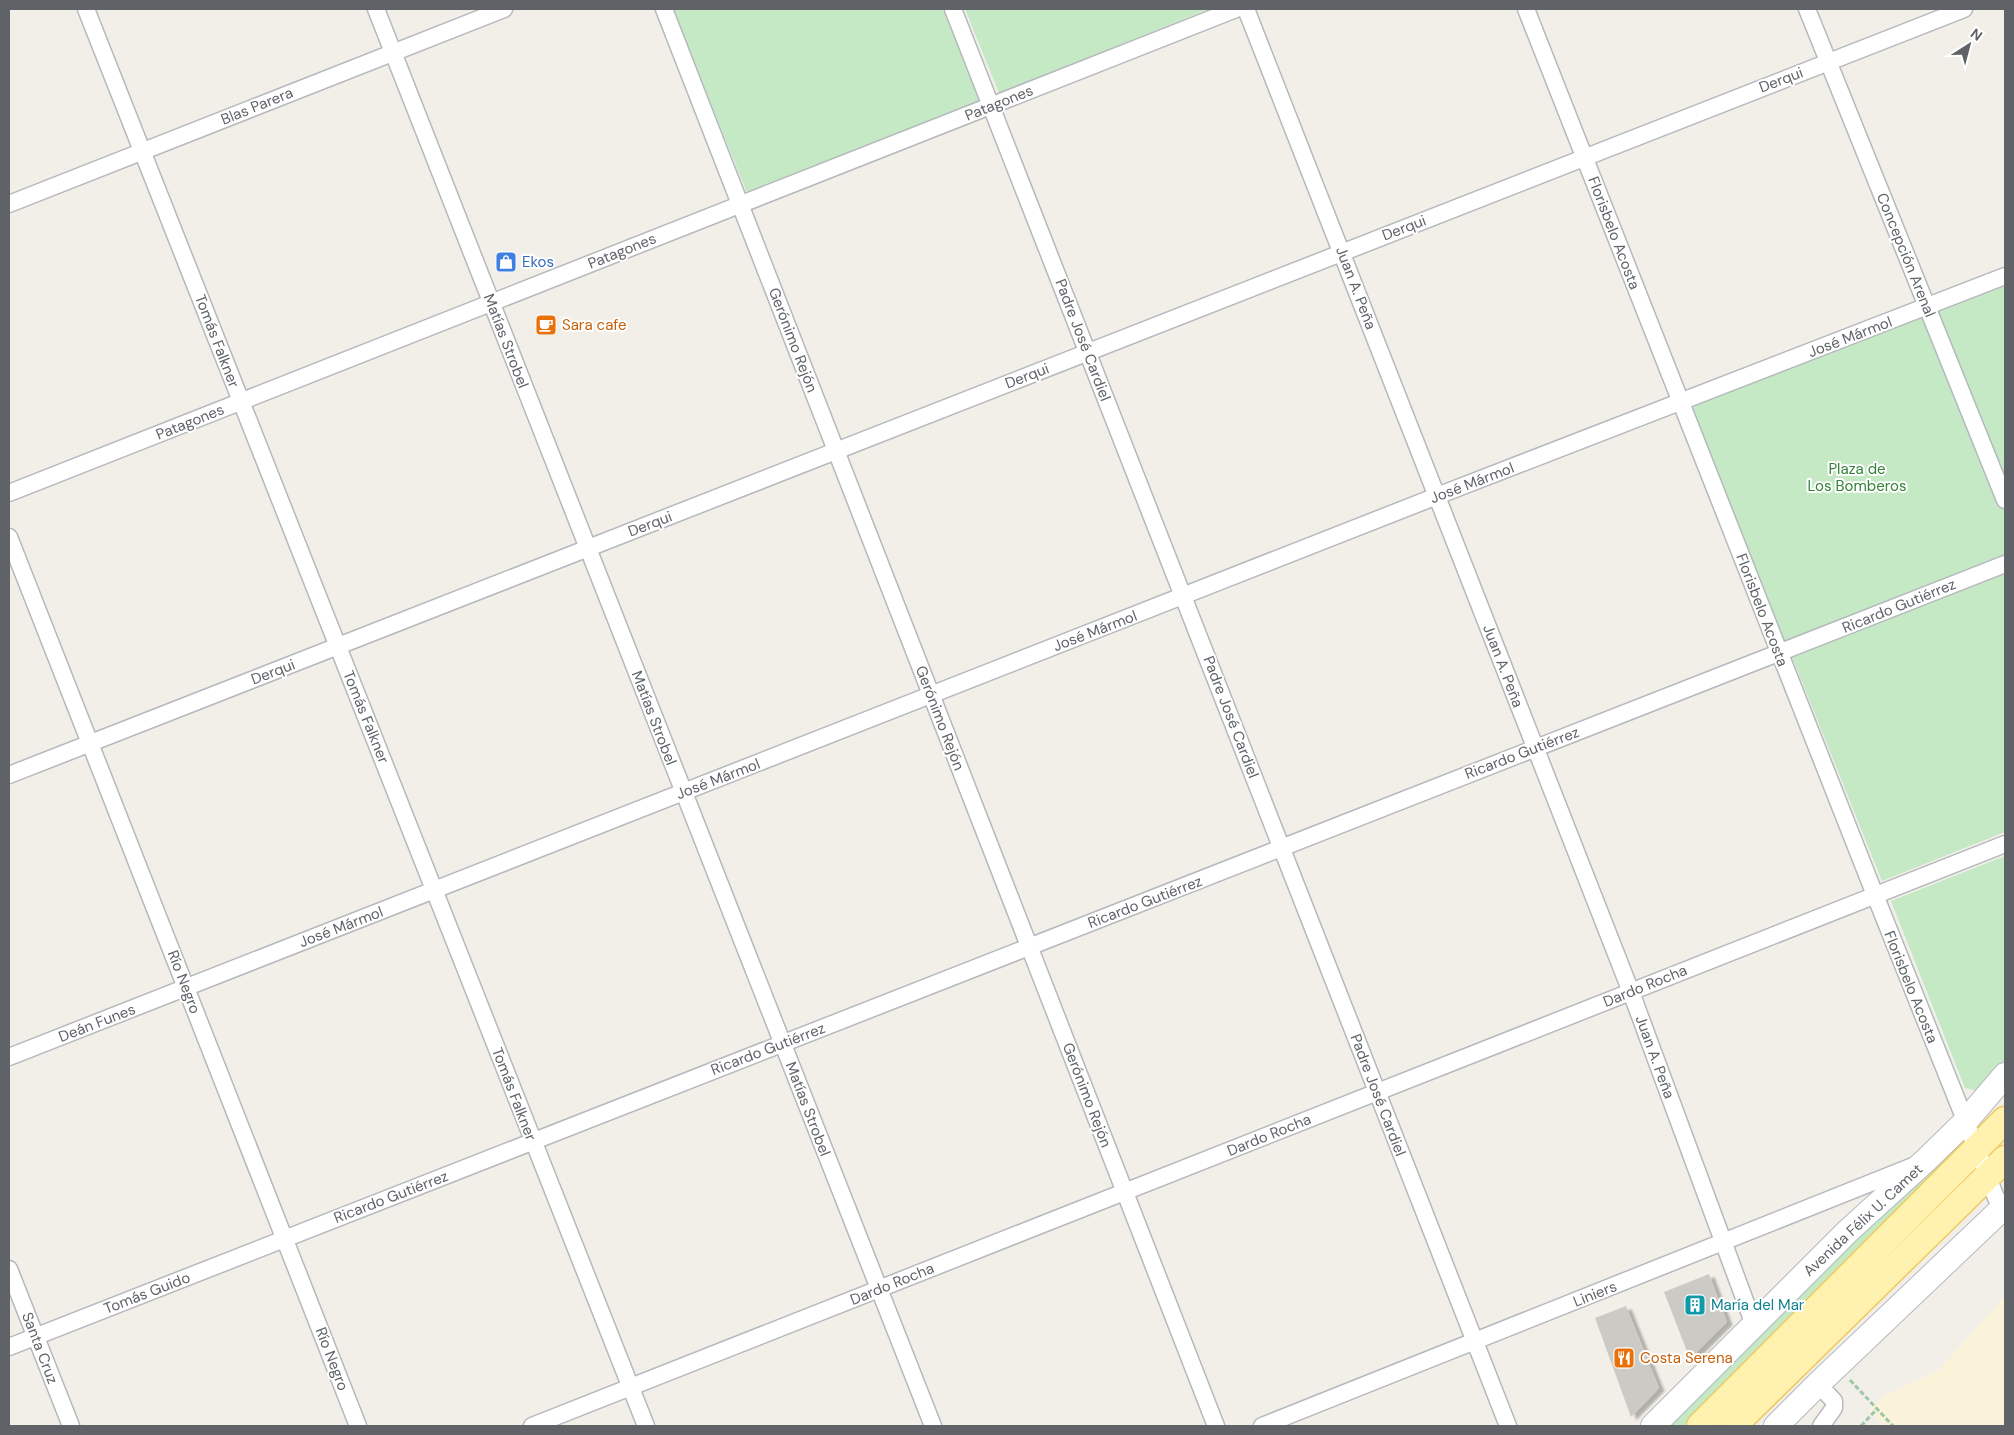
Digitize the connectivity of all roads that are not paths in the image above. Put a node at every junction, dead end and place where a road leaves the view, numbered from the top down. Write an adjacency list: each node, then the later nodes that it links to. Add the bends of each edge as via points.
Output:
1 (86, 9): 14 (street, Tomás Falkner)
2 (376, 9): 11 (street, Matías Strobel)
3 (504, 9): 11 (street, Blas Parera)
4 (664, 9): 17 (street, Gerónimo Rejón)
5 (953, 9): 13 (street, Padre José Cardiel)
6 (1236, 9): 13 (street, Patagones)
7 (1246, 9): 18 (street, Juan A. Peña)
8 (1526, 9): 15 (street, Florisbelo Acosta)
9 (1807, 9): 12 (street, Concepción Arenal)
10 (1964, 9): 12 (street, Derqui)
11 (394, 52): 14 (street, Blas Parera); 20 (street, Matías Strobel)
12 (1828, 62): 15 (street, Derqui); 21 (street, Concepción Arenal)
13 (992, 106): 17 (street, Patagones); 22 (street, Padre José Cardiel)
14 (143, 151): 16 (street, Blas Parera); 23 (street, Tomás Falkner)
15 (1584, 157): 18 (street, Derqui); 24 (street, Florisbelo Acosta)
16 (9, 204)
17 (740, 205): 20 (street, Patagones); 25 (street, Gerónimo Rejón)
18 (1341, 252): 22 (street, Derqui); 27 (street, Juan A. Peña)
19 (2005, 276): 21 (street, José Mármol)
20 (492, 303): 23 (street, Patagones); 30 (street, Matías Strobel)
21 (1928, 308): 24 (street, José Mármol); 28 (street, Concepción Arenal)
22 (1088, 352): 25 (street, Derqui); 32 (street, Padre José Cardiel)
23 (241, 402): 26 (street, Patagones); 33 (street, Tomás Falkner)
24 (1680, 402): 27 (street, José Mármol); 34 (street, Florisbelo Acosta)
25 (836, 451): 30 (street, Derqui); 35 (street, Gerónimo Rejón)
26 (9, 493)
27 (1437, 496): 32 (street, José Mármol); 37 (street, Juan A. Peña)
28 (2005, 500)
29 (9, 537): 36 (street, Río Negro)
30 (588, 548): 33 (street, Derqui); 39 (street, Matías Strobel)
31 (2005, 564): 34 (street, Ricardo Gutiérrez)
32 (1184, 597): 35 (street, José Mármol); 41 (street, Padre José Cardiel)
33 (338, 646): 36 (street, Derqui); 42 (street, Tomás Falkner)
34 (1779, 654): 37 (street, Ricardo Gutiérrez); 43 (street, Florisbelo Acosta)
35 (932, 696): 39 (street, José Mármol); 44 (street, Gerónimo Rejón)
36 (90, 743): 38 (street, Derqui); 45 (street, Río Negro)
37 (1535, 748): 41 (street, Ricardo Gutiérrez); 46 (street, Juan A. Peña)
38 (9, 775)
39 (684, 793): 42 (street, José Mármol); 47 (street, Matías Strobel)
40 (2005, 844): 43 (street, Dardo Rocha)
41 (1282, 848): 44 (street, Ricardo Gutiérrez); 50 (street, Padre José Cardiel)
42 (434, 891): 45 (street, José Mármol); 53 (street, Tomás Falkner)
43 (1875, 895): 46 (street, Dardo Rocha); 52 (street, Florisbelo Acosta)
44 (1030, 947): 47 (street, Ricardo Gutiérrez); 57 (street, Gerónimo Rejón)
45 (186, 988): 48 (street, Deán Funes); 59 (street, Río Negro)
46 (1630, 992): 50 (street, Dardo Rocha); 60 (street, Juan A. Peña)
47 (782, 1044): 53 (street, Ricardo Gutiérrez); 62 (street, Matías Strobel)
48 (9, 1057)
49 (2005, 1075): 52 (main road, Avenida Félix U. Camet)
50 (1377, 1092): 57 (street, Dardo Rocha); 65 (street, Padre José Cardiel)
51 (2005, 1120): 54 (main road, Avenida Félix U. Camet)
52 (1966, 1122): 54 (street, Florisbelo Acosta); 55 (main road, Avenida Félix U. Camet)
53 (533, 1142): 59 (street, Ricardo Gutiérrez); 68 (street, Tomás Falkner)
54 (1977, 1149): 56 (street, Florisbelo Acosta); 78 (main road, Avenida Félix U. Camet)
55 (1926, 1160): 60 (street, Liniers); 63 (main road, Avenida Félix U. Camet, via 1848,1231)
56 (1997, 1167): 58 (street, Florisbelo Acosta); 79 (main road)
57 (1125, 1192): 62 (street, Dardo Rocha); 74 (street, Gerónimo Rejón)
58 (2003, 1208): 67 (main road)
59 (285, 1238): 64 (street, Tomás Guido); 70 (street, Río Negro)
60 (1723, 1243): 63 (street, Juan A. Peña); 65 (street, Liniers)
61 (9, 1269): 64 (street, Santa Cruz)
62 (878, 1289): 68 (street, Dardo Rocha); 73 (street, Matías Strobel)
63 (1754, 1325): 77 (main road, Avenida Félix U. Camet)
64 (35, 1336): 66 (street, Tomás Guido); 69 (street, Santa Cruz)
65 (1475, 1342): 75 (street, Liniers); 76 (street, Padre José Cardiel)
66 (9, 1347)
67 (1818, 1384): 80 (main road); 81 (street, via 1834,1401 1834,1408)
68 (630, 1387): 71 (street, Dardo Rocha); 72 (street, Tomás Falkner)
69 (71, 1426)
70 (358, 1426)
71 (532, 1426)
72 (646, 1426)
73 (933, 1426)
74 (1216, 1426)
75 (1262, 1426)
76 (1508, 1426)
77 (1653, 1426)
78 (1700, 1426)
79 (1733, 1426)
80 (1776, 1426)
81 (1820, 1426)

